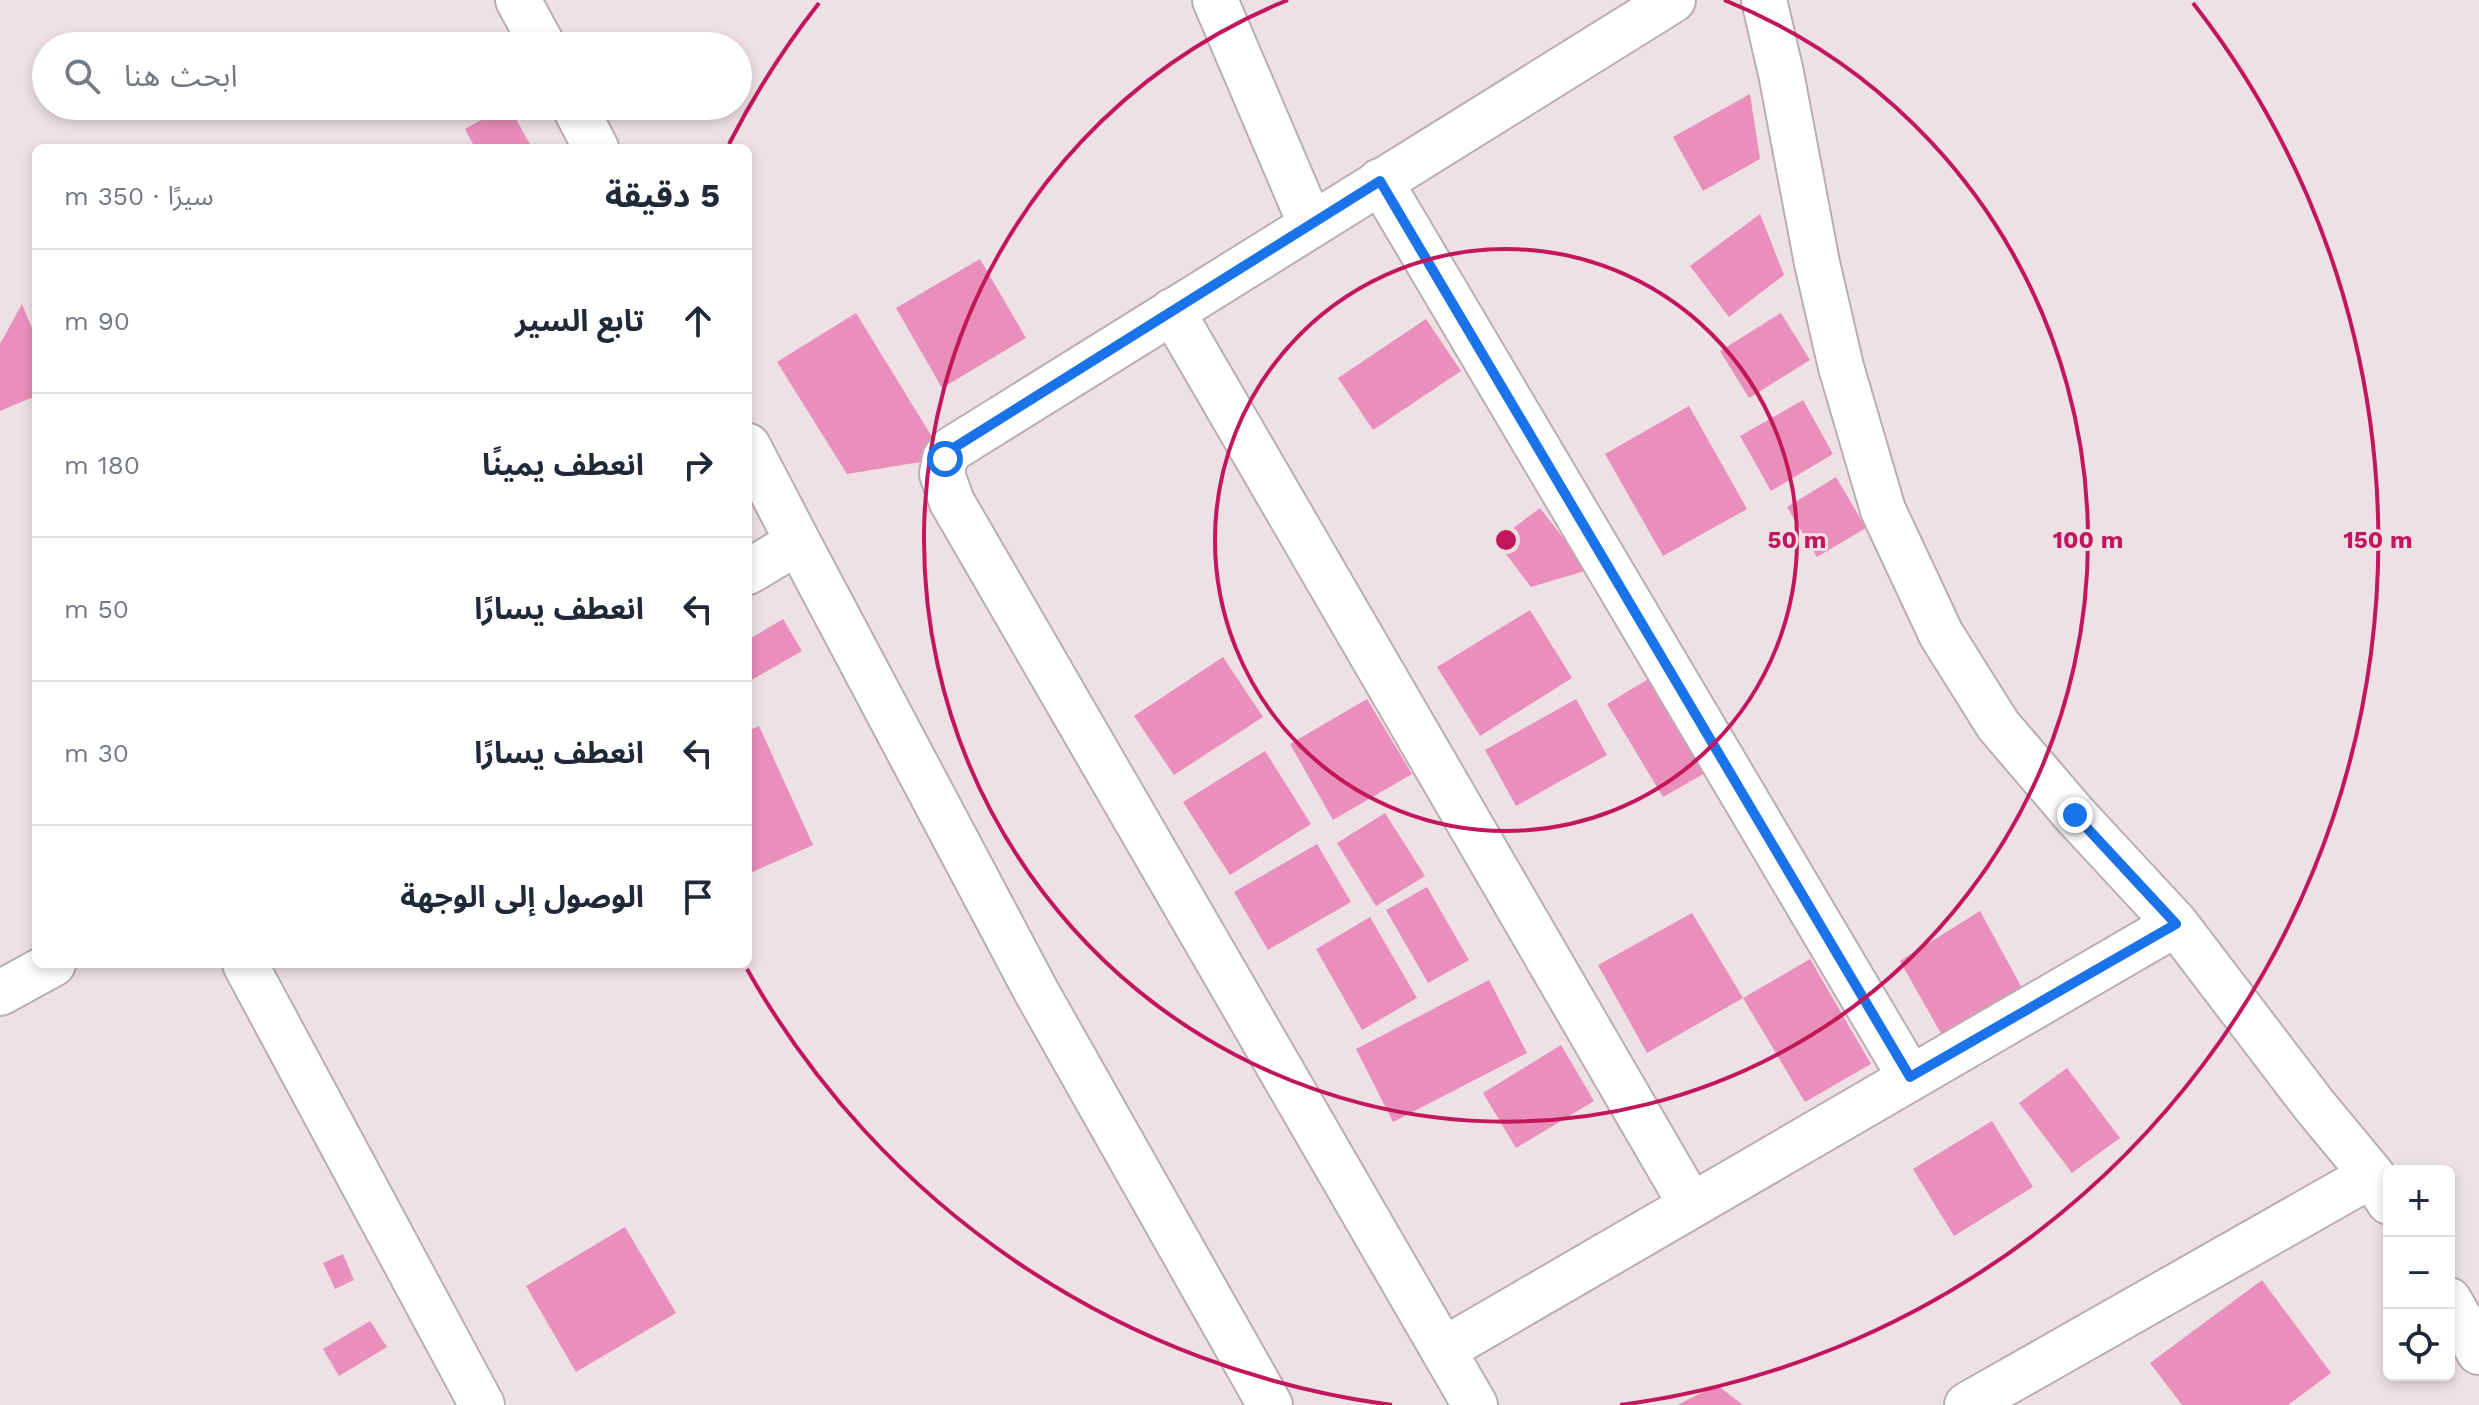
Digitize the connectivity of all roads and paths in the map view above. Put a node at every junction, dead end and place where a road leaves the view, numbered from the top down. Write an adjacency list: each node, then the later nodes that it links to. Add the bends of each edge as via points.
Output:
1 (518, 0): 5 (street)
2 (1215, 0): 9 (street)
3 (1673, 0): 8 (street)
4 (1764, 0): 14 (street, via 1834,338 1883,510 1941,634 1998,725)
5 (535, 32)
6 (581, 120): 7 (street)
7 (594, 144)
8 (1380, 181): 9 (street); 18 (street)
9 (1311, 225): 10 (street)
10 (1172, 311): 20 (street); 22 (street, via 952,449 942,474 952,502)
11 (752, 454): 12 (street)
12 (798, 542): 13 (street); 25 (street, via 1036,991)
13 (752, 570)
14 (2176, 924): 18 (street); 19 (street)
15 (46, 968): 17 (street)
16 (247, 968): 24 (street)
17 (0, 993)
18 (1910, 1077): 20 (street)
19 (2381, 1188): 27 (street)
20 (1691, 1205): 22 (street)
21 (2454, 1309): 23 (street)
22 (1443, 1350): 26 (street)
23 (2479, 1352)
24 (482, 1405)
25 (1270, 1405)
26 (1475, 1405)
27 (1967, 1405)

